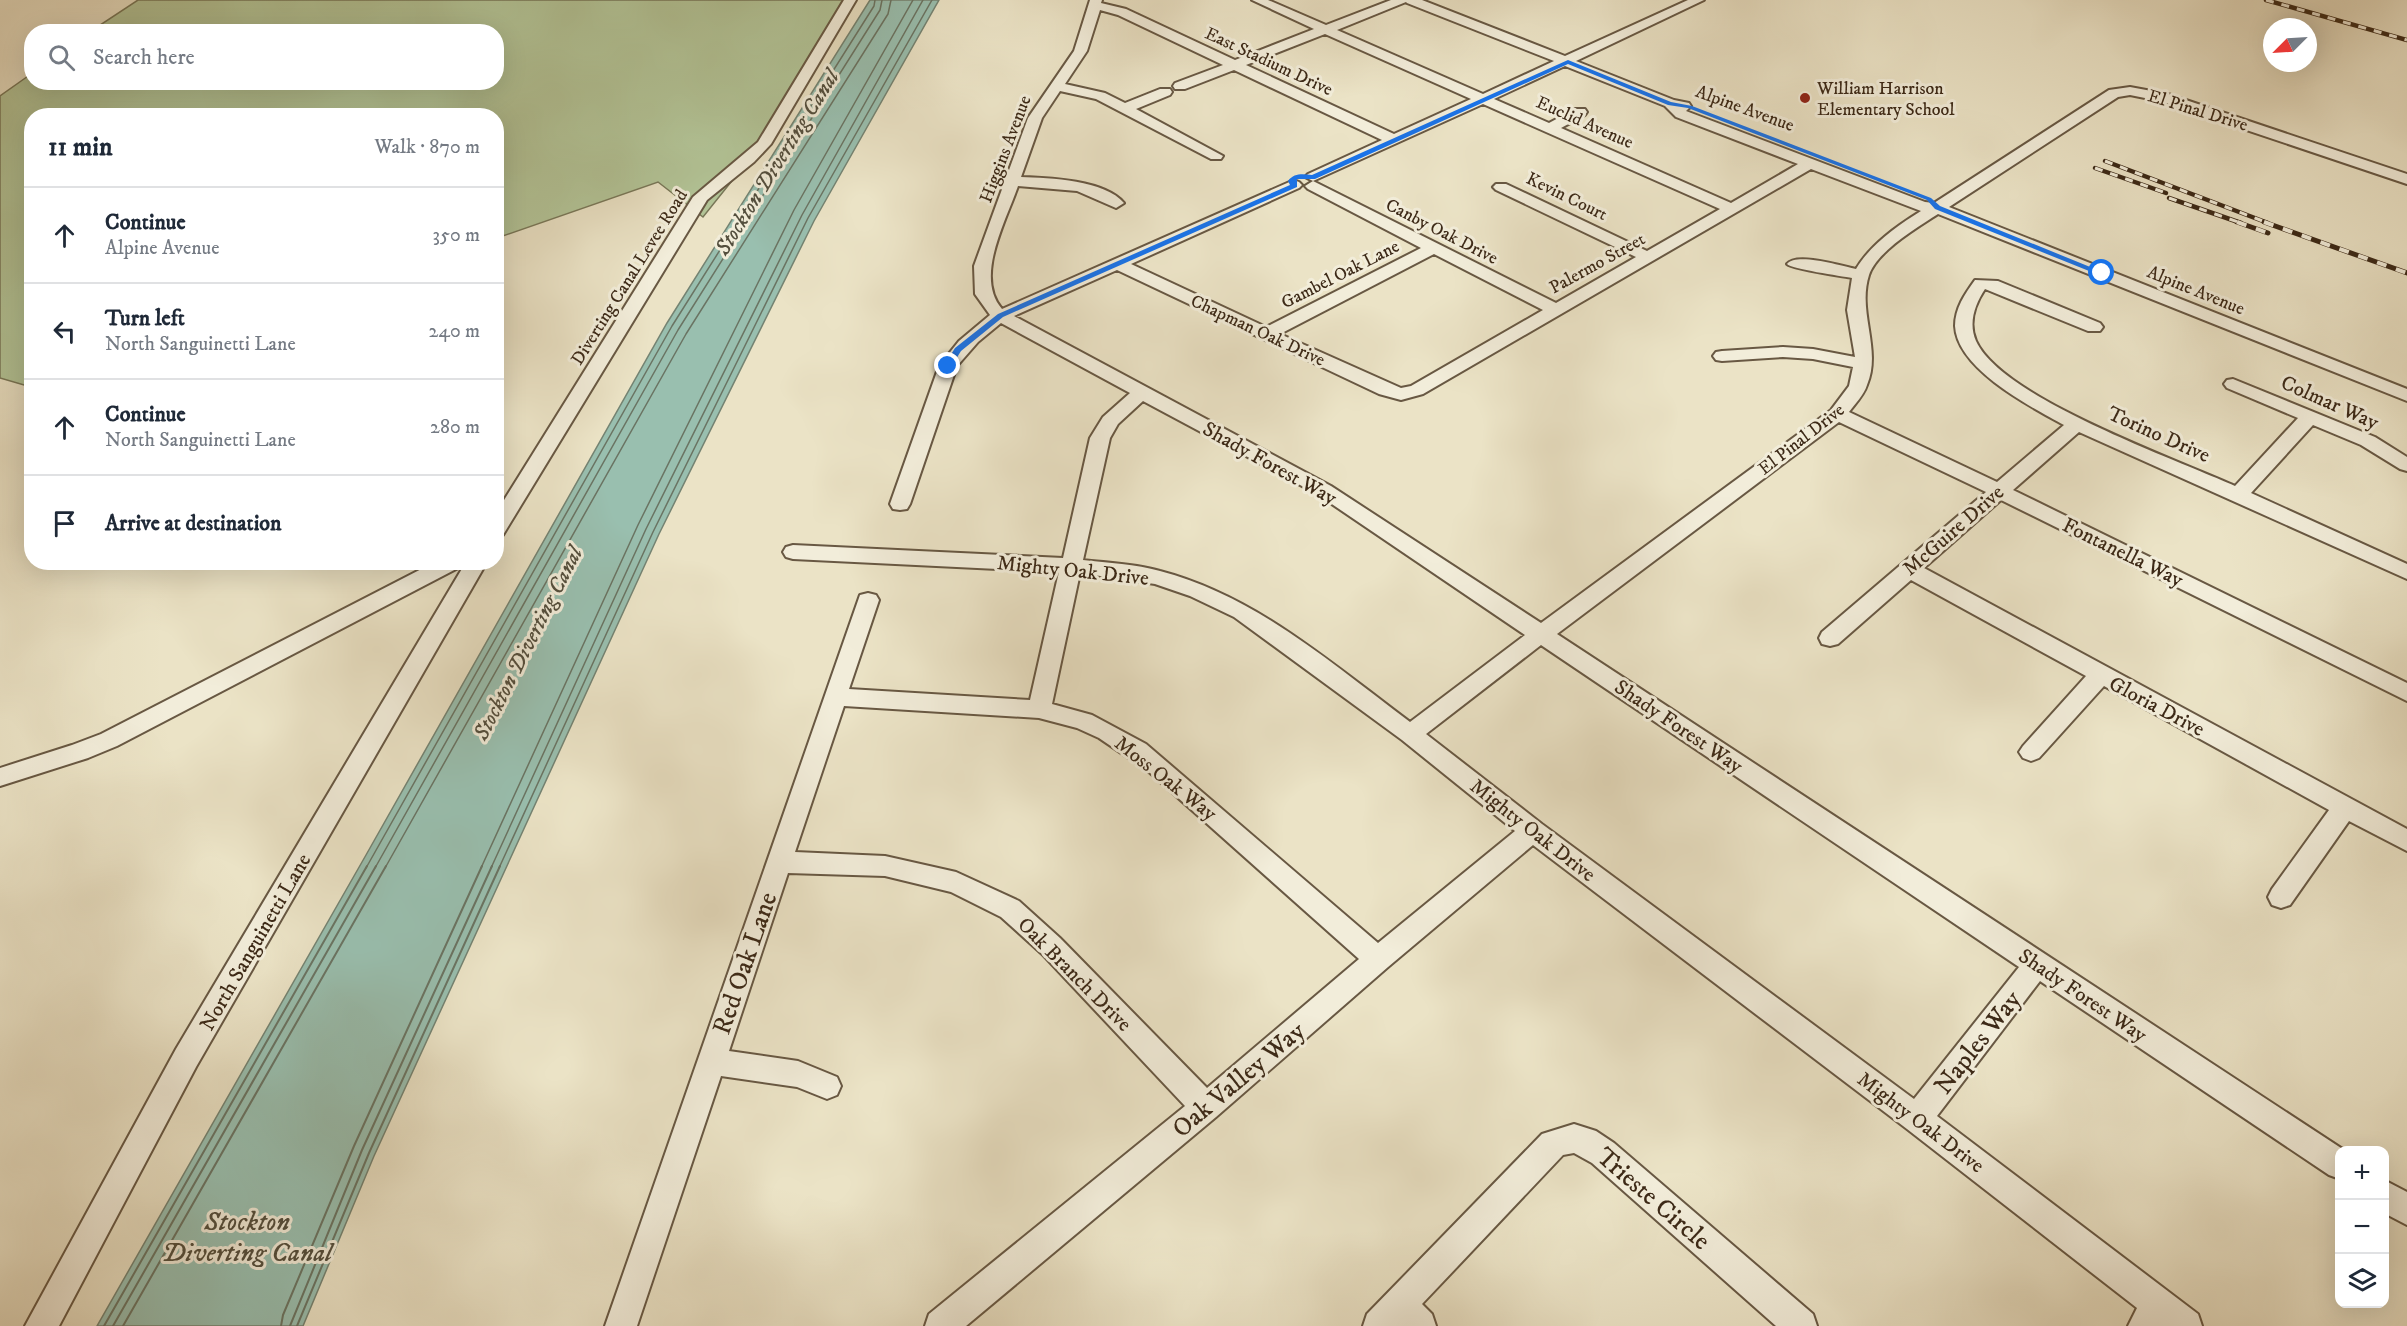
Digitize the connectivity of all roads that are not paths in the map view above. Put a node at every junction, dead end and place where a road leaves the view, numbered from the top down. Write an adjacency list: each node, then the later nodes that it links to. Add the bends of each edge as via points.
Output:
1 (850, 0): 50 (street, Diverting Canal Levee Road, via 764,144 701,197)
2 (1258, 0): 7 (street, Euclid Avenue)
3 (1402, 0): 7 (street)
4 (1411, 0): 8 (street, Alpine Avenue)
5 (1698, 0): 8 (street)
6 (1095, 3): 9 (street, East Stadium Drive); 10 (street, Higgins Avenue, via 1079,54)
7 (1326, 30): 9 (street); 13 (street, Euclid Avenue)
8 (1568, 62): 13 (street); 14 (street, Alpine Avenue)
9 (1235, 66): 11 (street); 18 (street, East Stadium Drive)
10 (1055, 86): 15 (street, via 1100,96); 22 (street, Higgins Avenue, via 1035,118)
11 (1180, 86)
12 (1164, 92): 15 (street)
13 (1484, 99): 17 (street, Euclid Avenue); 18 (street)
14 (1670, 103): 20 (street, Alpine Avenue, via 1681,114); 27 (street, Alpine Avenue, via 1929,199)
15 (1126, 108): 19 (street)
16 (1580, 112): 17 (street)
17 (1550, 128): 26 (street, Euclid Avenue)
18 (1394, 140): 23 (street)
19 (1216, 156)
20 (1810, 163): 26 (street, Palermo Street); 27 (street, Alpine Avenue, via 1922,206)
21 (2407, 179): 27 (street, El Pinal Drive, via 2163,97 2127,91 2105,98)
22 (1013, 181): 25 (street, via 1076,186 1105,195); 34 (street, Higgins Avenue, via 980,280 987,303)
23 (1313, 182): 28 (street, Canby Oak Drive); 30 (street, via 1301,188 1294,185)
24 (1501, 187): 29 (street, Kevin Court)
25 (1116, 203)
26 (1730, 208): 29 (street, Palermo Street)
27 (1938, 208): 32 (street, El Pinal Drive, via 1885,244); 42 (street, Alpine Avenue)
28 (1433, 248): 33 (street, Canby Oak Drive); 36 (street, Gambel Oak Lane)
29 (1648, 257): 33 (street, Palermo Street)
30 (1116, 263): 34 (street); 36 (street, Chapman Oak Drive)
31 (1795, 264): 32 (street)
32 (1861, 275): 38 (street, El Pinal Drive, via 1856,310)
33 (1554, 309): 41 (street, Palermo Street, via 1417,390)
34 (1000, 316): 40 (street, Shady Forest Way); 49 (street, via 958,349 948,366)
35 (2094, 327): 45 (street, Torino Drive, via 1992,285 1981,284 1965,306 1964,335 1983,364 2023,395)
36 (1266, 334): 41 (street, Chapman Oak Drive)
37 (1722, 356): 38 (street, via 1783,352)
38 (1863, 364): 43 (street, El Pinal Drive, via 1858,386)
39 (2233, 384): 44 (street, Colmar Way)
40 (1142, 393): 52 (street, via 1110,421 1100,438); 58 (street, Shady Forest Way, via 1324,490)
41 (1401, 394)
42 (2407, 395)
43 (1838, 414): 47 (street, Fontanella Way); 58 (street, El Pinal Drive)
44 (2310, 417): 46 (street, Colmar Way, via 2368,441); 48 (street)
45 (2078, 423): 47 (street, McGuire Drive); 48 (street, Torino Drive)
46 (2407, 465)
47 (1999, 491): 53 (street, McGuire Drive); 61 (street, Fontanella Way)
48 (2238, 495): 56 (street, Torino Drive)
49 (900, 504)
50 (504, 517)
51 (793, 552): 52 (street, Mighty Oak Drive)
52 (1071, 565): 63 (street); 64 (street, Mighty Oak Drive, via 1157,577 1242,612)
53 (1908, 569): 59 (street, McGuire Drive); 60 (street, Gloria Drive)
54 (438, 570): 66 (street, via 109,740)
55 (472, 570): 83 (street, North Sanguinetti Lane, via 186,1058)
56 (2407, 572)
57 (868, 600): 62 (street, Red Oak Lane)
58 (1541, 634): 64 (street, El Pinal Drive); 73 (street, Shady Forest Way)
59 (1830, 638)
60 (2100, 676): 65 (street); 67 (street, Gloria Drive)
61 (2407, 693)
62 (836, 697): 63 (street, Moss Oak Way); 70 (street, Red Oak Lane)
63 (1039, 709): 72 (street, Moss Oak Way, via 1084,721 1138,750)
64 (1410, 734): 68 (street, Mighty Oak Drive)
65 (2031, 752)
66 (0, 777)
67 (2345, 808): 69 (street, Gloria Drive); 71 (street)
68 (1533, 831): 72 (street, Oak Valley Way); 77 (street, Mighty Oak Drive)
69 (2407, 841)
70 (779, 862): 74 (street, Red Oak Lane); 76 (street, Oak Branch Drive, via 885,866 956,883 1010,909 1051,946)
71 (2281, 897)
72 (1378, 959): 76 (street, Oak Valley Way)
73 (2037, 964): 77 (street, Naples Way); 78 (street, Shady Forest Way)
74 (710, 1061): 75 (street, via 798,1074); 84 (street, Red Oak Lane)
75 (827, 1086)
76 (1206, 1107): 85 (street, Oak Valley Way)
77 (1917, 1119): 81 (street, Mighty Oak Drive)
78 (2335, 1162)
79 (2389, 1198): 80 (street)
80 (2407, 1210)
81 (2151, 1315): 87 (street, Mighty Oak Drive)
82 (1400, 1319): 86 (street, Trieste Circle, via 1553,1144 1570,1137 1588,1141 1604,1153)
83 (41, 1326)
84 (621, 1326)
85 (941, 1326)
86 (1801, 1326)
87 (2186, 1326)

